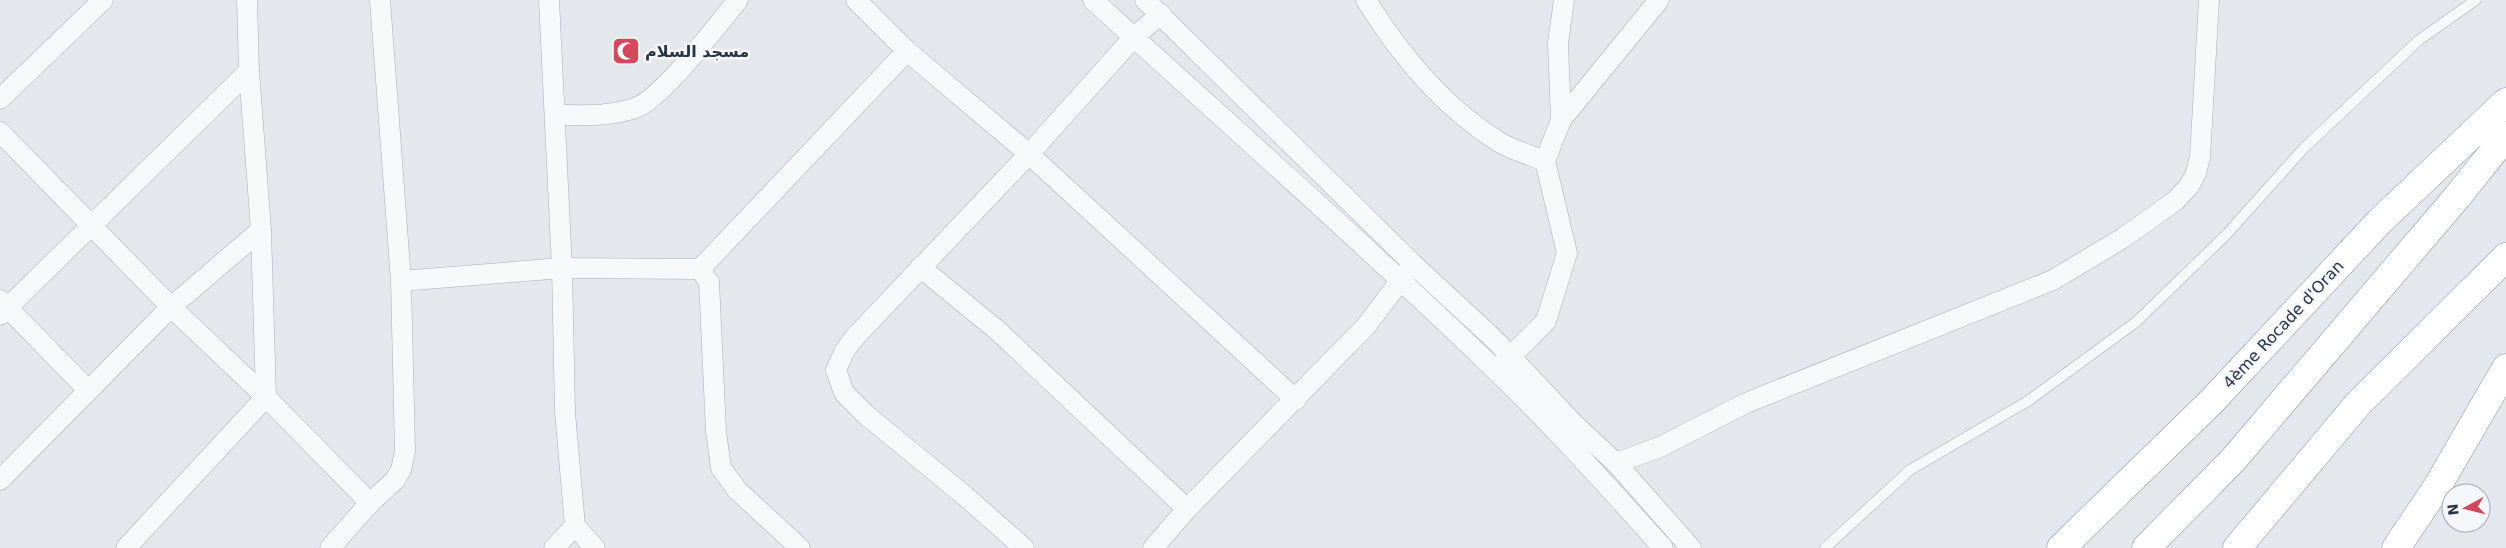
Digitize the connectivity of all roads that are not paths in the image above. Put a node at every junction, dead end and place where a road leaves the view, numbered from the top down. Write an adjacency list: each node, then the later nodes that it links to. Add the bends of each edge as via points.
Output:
1 (103, 0): 18 (street)
2 (247, 0): 17 (street)
3 (380, 0): 34 (street)
4 (549, 0): 20 (street)
5 (738, 0): 20 (street, via 664,87 637,107 607,115)
6 (856, 0): 16 (street)
7 (1093, 0): 15 (street)
8 (1144, 0): 14 (street)
9 (1366, 0): 25 (street, via 1391,41 1453,108 1500,143)
10 (1564, 0): 21 (street, via 1558,43)
11 (1659, 0): 21 (street)
12 (2209, 0): 43 (street, via 2200,157 2189,186 2175,201 2123,238 2053,280 1746,403 1660,447)
13 (2476, 0): 57 (lane, via 2419,40 2304,148 2226,235 2136,322 2028,401 1910,470)
14 (1161, 14): 15 (street); 29 (street)
15 (1134, 37): 24 (street); 33 (street)
16 (907, 51): 24 (street); 32 (street)
17 (249, 72): 26 (street); 27 (street)
18 (0, 100)
19 (2506, 102): 58 (highway, 4ème Rocade d'Oran, via 2379,222 2212,401)
20 (555, 115): 31 (street)
21 (1561, 120): 25 (street)
22 (0, 132): 26 (street)
23 (2506, 136): 59 (highway, via 2233,460)
24 (1029, 154): 30 (street); 42 (street)
25 (1545, 160): 37 (street, via 1567,252 1546,321)
26 (90, 225): 35 (street); 36 (street)
27 (261, 230): 35 (street); 41 (street)
28 (2506, 257): 60 (highway, via 2358,404)
29 (1414, 265): 33 (street); 37 (street)
30 (920, 267): 46 (street, via 997,330); 53 (street, via 844,352 836,370 844,393)
31 (562, 268): 32 (street); 34 (street); 47 (street, via 565,412)
32 (700, 269): 52 (street, via 708,282 721,468 737,490)
33 (1398, 280): 39 (street); 42 (street, via 1366,326)
34 (401, 281): 45 (street, via 405,451 395,480)
35 (171, 307): 40 (street); 41 (street)
36 (2, 308): 40 (street)
37 (1511, 357): 39 (street); 43 (street)
38 (2506, 368): 61 (highway, via 2437,487)
39 (1496, 370): 55 (street)
40 (87, 389): 44 (street)
41 (266, 397): 45 (street); 48 (street)
42 (1296, 400): 46 (street)
43 (1616, 463): 56 (street)
44 (0, 480)
45 (370, 503): 49 (street)
46 (1187, 509): 54 (street)
47 (575, 526): 50 (street); 51 (street)
48 (126, 548)
49 (330, 548)
50 (554, 548)
51 (595, 548)
52 (800, 548)
53 (1024, 548)
54 (1153, 548)
55 (1663, 548)
56 (1691, 548)
57 (1826, 548)
58 (2061, 548)
59 (2146, 548)
60 (2236, 548)
61 (2396, 548)

